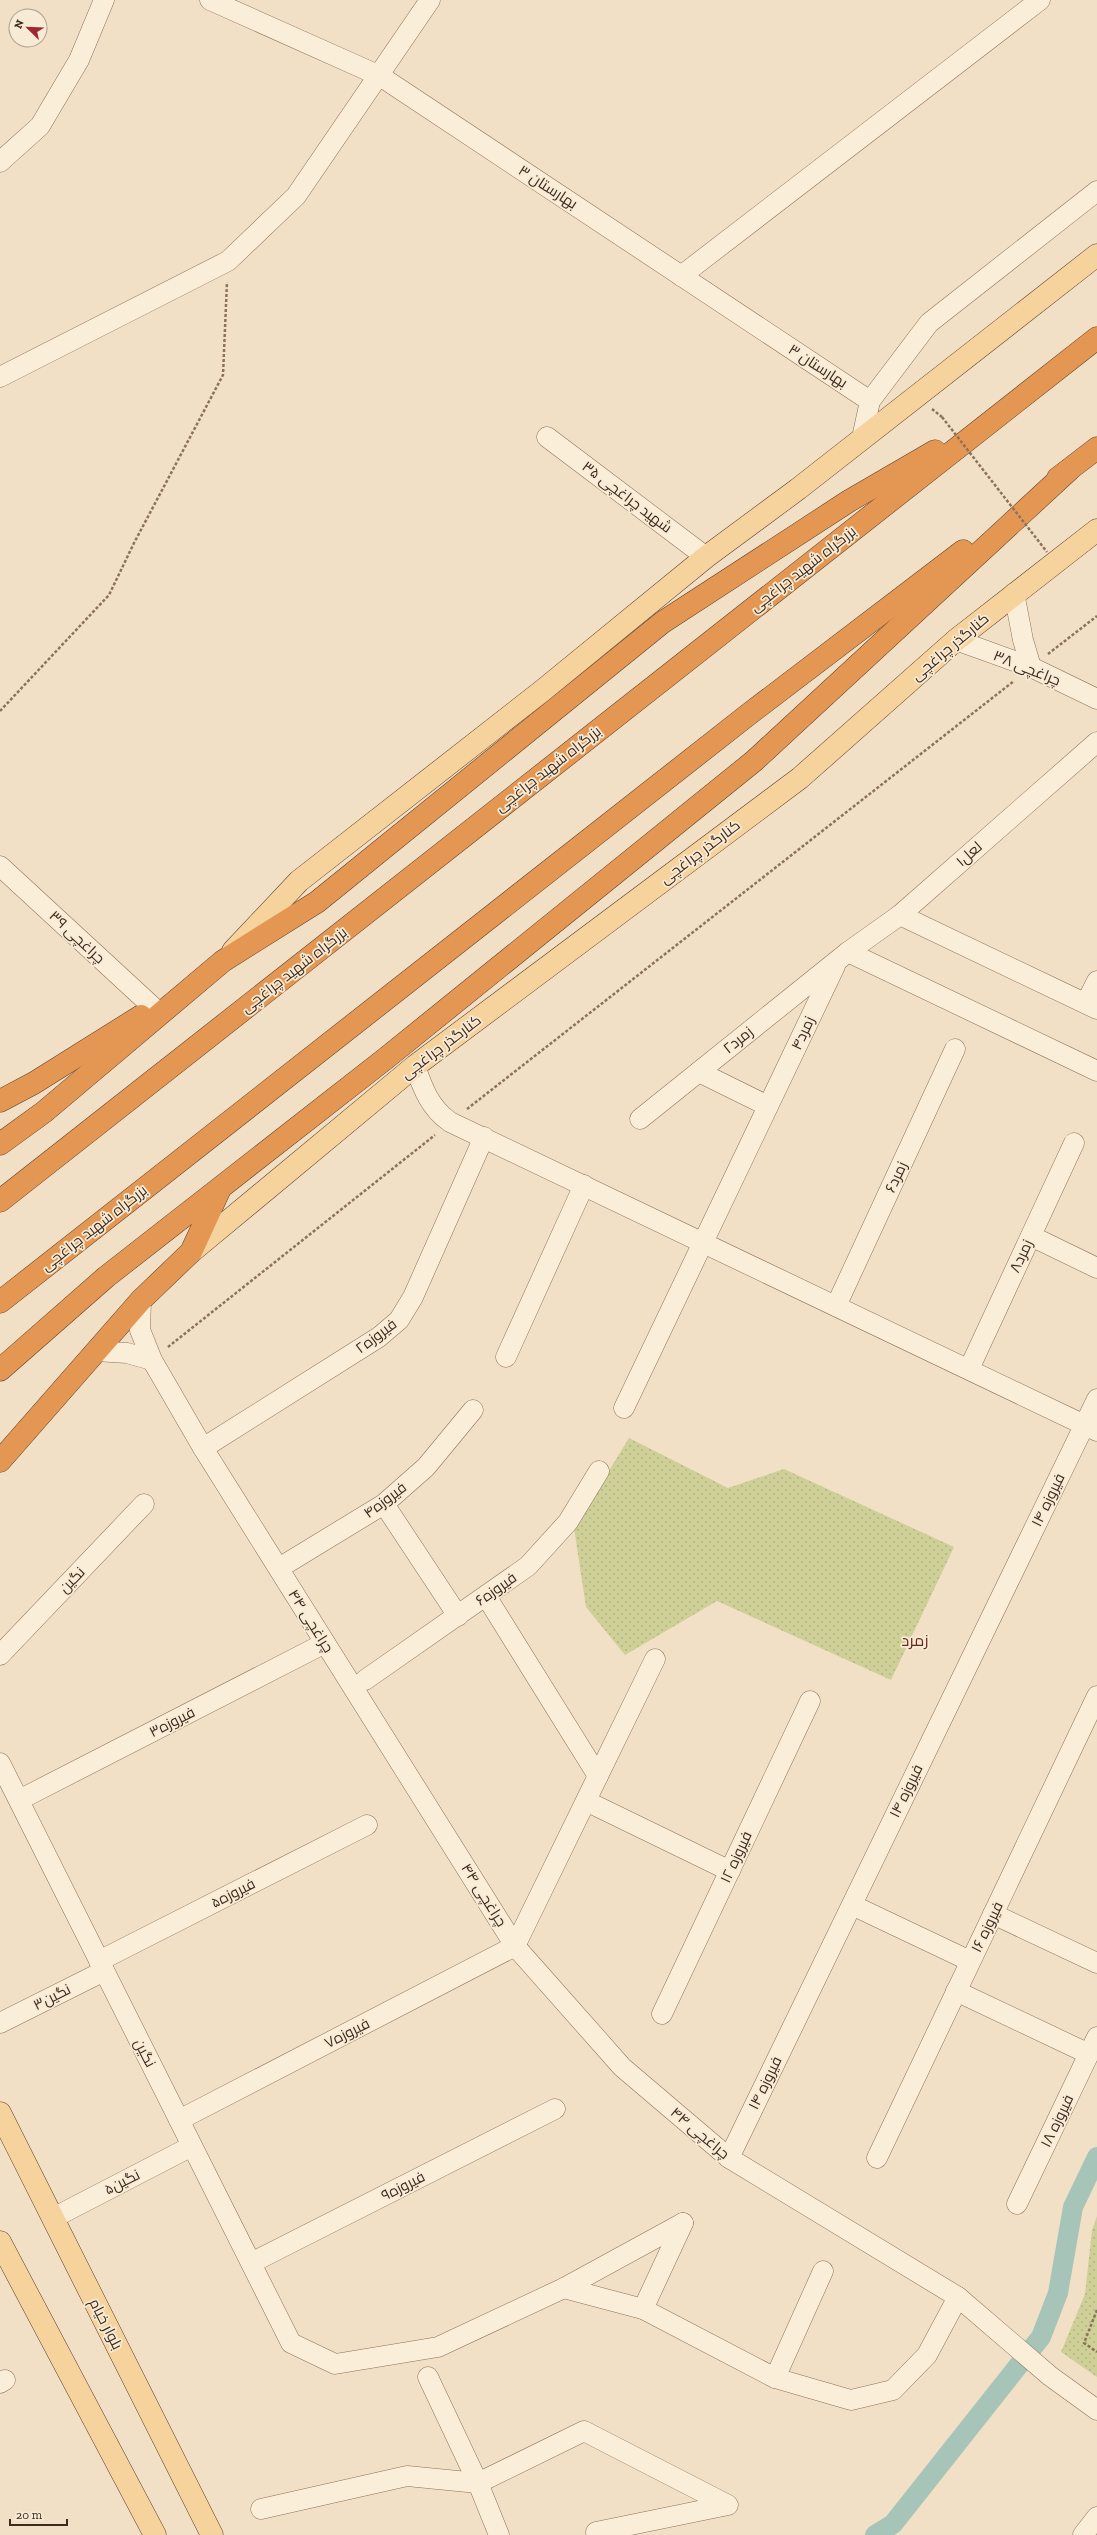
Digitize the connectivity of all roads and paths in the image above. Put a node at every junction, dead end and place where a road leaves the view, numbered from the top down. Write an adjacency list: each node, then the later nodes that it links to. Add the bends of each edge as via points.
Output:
1 (104, 0): 6 (street, via 79,60 40,126)
2 (210, 0): 5 (street, بهارستان ۳)
3 (430, 0): 5 (street)
4 (1040, 0): 10 (street)
5 (380, 76): 9 (street, via 296,196); 10 (street, بهارستان ۳)
6 (0, 162)
7 (1097, 191): 13 (street, via 929,323)
8 (1097, 255): 17 (main road)
9 (228, 261): 12 (street); 28 (path, via 223,375 109,595)
10 (681, 276): 13 (street, بهارستان ۳)
11 (1097, 338): 14 (highway, بزرگراه شهید چراغچی)
12 (0, 377)
13 (870, 401): 17 (street)
14 (1003, 411): 33 (highway, via 849,500 663,622 317,902); 53 (highway, بزرگراه شهید چراغچی)
15 (942, 417): 21 (path, bridge)
16 (547, 437): 22 (street, شهید چراغچی ٣۵)
17 (862, 438): 22 (main road)
18 (1097, 448): 19 (highway, بزرگراه شهید چراغچی)
19 (1069, 470): 48 (highway, via 754,761); 59 (highway, بزرگراه شهید چراغچی, via 749,714)
20 (1097, 530): 23 (main road, کنارگذر چراغچی)
21 (1047, 552)
22 (706, 557): 33 (main road, via 542,691 299,881)
23 (1014, 593): 25 (main road, کنارگذر چراغچی); 26 (street, via 1023,640)
24 (1097, 616): 26 (path)
25 (956, 640): 26 (street, چراغچی ۳۸); 39 (main road, کنارگذر چراغچی, via 800,778)
26 (1032, 667): 27 (street, چراغچی ۳۸); 46 (path)
27 (1097, 699)
28 (0, 711)
29 (1097, 742): 31 (street, لعل۱)
30 (0, 866): 37 (street, چراغچی ۳۹)
31 (900, 915): 32 (street, لعل۱); 36 (street)
32 (843, 956): 40 (street); 41 (street, زمرد۲); 43 (street, زمرد۴)
33 (223, 961): 35 (highway)
34 (1097, 981): 36 (street)
35 (195, 986): 37 (highway); 50 (highway, via 44,1112)
36 (1091, 1006)
37 (154, 1008): 42 (highway, via 34,1083)
38 (955, 1049): 60 (street, زمرد۶)
39 (415, 1066): 44 (main road, کنارگذر چراغچی); 46 (street, via 427,1098 439,1115)
40 (1097, 1071)
41 (699, 1072): 43 (street); 45 (street, زمرد۲)
42 (0, 1101)
43 (768, 1106): 55 (street, زمرد۴)
44 (353, 1117): 48 (main road, کنارگذر چراغچی); 56 (main road)
45 (640, 1119)
46 (450, 1122): 47 (street); 63 (path)
47 (484, 1137): 51 (street); 70 (street, فیروزه۲, via 413,1297 399,1320 379,1337)
48 (282, 1140): 52 (highway)
49 (1074, 1143): 54 (street, زمرد۸)
50 (0, 1144)
51 (584, 1185): 55 (street); 62 (street)
52 (221, 1187): 56 (highway); 65 (highway, via 106,1277)
53 (0, 1201)
54 (1031, 1236): 57 (street); 64 (street, زمرد۸)
55 (703, 1242): 60 (street); 67 (street, زمرد۴)
56 (191, 1252): 58 (highway)
57 (1097, 1268)
58 (141, 1300): 61 (highway); 63 (street, چراغچی ۴۴, via 140,1330)
59 (0, 1302)
60 (836, 1306): 64 (street)
61 (96, 1351): 63 (street, via 127,1353); 71 (highway)
62 (506, 1357)
63 (152, 1360): 70 (street, چراغچی ۴۴)
64 (969, 1369): 69 (street)
65 (0, 1370)
66 (1097, 1399): 69 (street, فیروزه ۱۴)
67 (624, 1408)
68 (473, 1410): 74 (street, فیروزه۴, via 426,1467)
69 (1091, 1428): 90 (street, فیروزه ۱۴)
70 (203, 1448): 75 (street, چراغچی ۴۴)
71 (0, 1462)
72 (599, 1471): 76 (street, فیروزه۶, via 568,1522 528,1566)
73 (144, 1504): 79 (street, نگین)
74 (384, 1504): 75 (street, فیروزه۴); 77 (street)
75 (278, 1568): 78 (street, چراغچی ۴۴)
76 (486, 1596): 77 (street, فیروزه۶); 85 (street)
77 (458, 1616): 81 (street, فیروزه۶)
78 (325, 1643): 86 (street, فیروزه۳); 92 (street, چراغچی ۴۴)
79 (0, 1655)
80 (655, 1659): 85 (street)
81 (365, 1680)
82 (1097, 1696): 91 (street, فیروزه ۱۶)
83 (810, 1701): 89 (street, فیروزه ۱۲)
84 (0, 1764): 86 (street, نگین)
85 (598, 1776): 87 (street)
86 (19, 1800): 95 (street, نگین)
87 (586, 1801): 89 (street); 92 (street)
88 (367, 1825): 95 (street, فیروزه۵)
89 (730, 1871): 97 (street, فیروزه ۱۲)
90 (852, 1905): 93 (street); 104 (street, فیروزه ۱۴)
91 (993, 1914): 93 (street, فیروزه ۱۶); 94 (street)
92 (516, 1946): 102 (street, فیروزه۷); 104 (street, چراغچی ۴۴, via 622,2067)
93 (970, 1961): 96 (street, فیروزه ۱۶)
94 (1097, 1964)
95 (102, 1966): 98 (street, نگین۳); 102 (street, نگین)
96 (956, 1991): 99 (street); 105 (street, فیروزه ۱۶)
97 (662, 2014)
98 (0, 2024)
99 (1093, 2046): 106 (street, فیروزه ۱۸)
100 (555, 2109): 109 (street, فیروزه۹)
101 (0, 2113): 107 (main road, بلوار خیام)
102 (179, 2120): 103 (street, نگین)
103 (192, 2146): 107 (street, نگین۵); 109 (street, نگین)
104 (729, 2158): 112 (street, چراغچی ۴۴)
105 (877, 2158)
106 (1017, 2204)
107 (53, 2218): 124 (main road, بلوار خیام)
108 (0, 2242): 123 (main road)
109 (251, 2264): 111 (street, نگین, via 291,2343 335,2364 438,2347)
110 (823, 2271): 117 (street)
111 (564, 2288): 113 (street); 113 (street, via 683,2223)
112 (958, 2297): 117 (street, via 928,2355 894,2390 851,2400); 118 (street, چراغچی ۴۴, via 1050,2376)
113 (642, 2309): 117 (street)
114 (1097, 2310): 115 (path, via 1084,2343)
115 (1097, 2352)
116 (428, 2377): 119 (street)
117 (775, 2378)
118 (1097, 2410)
119 (478, 2483): 120 (street, via 407,2476); 122 (street, via 584,2431 728,2505); 125 (street)
120 (261, 2509)
121 (1097, 2517): 126 (street)
122 (596, 2532)
123 (155, 2535)
124 (212, 2535)
125 (499, 2535)
126 (1084, 2535)

